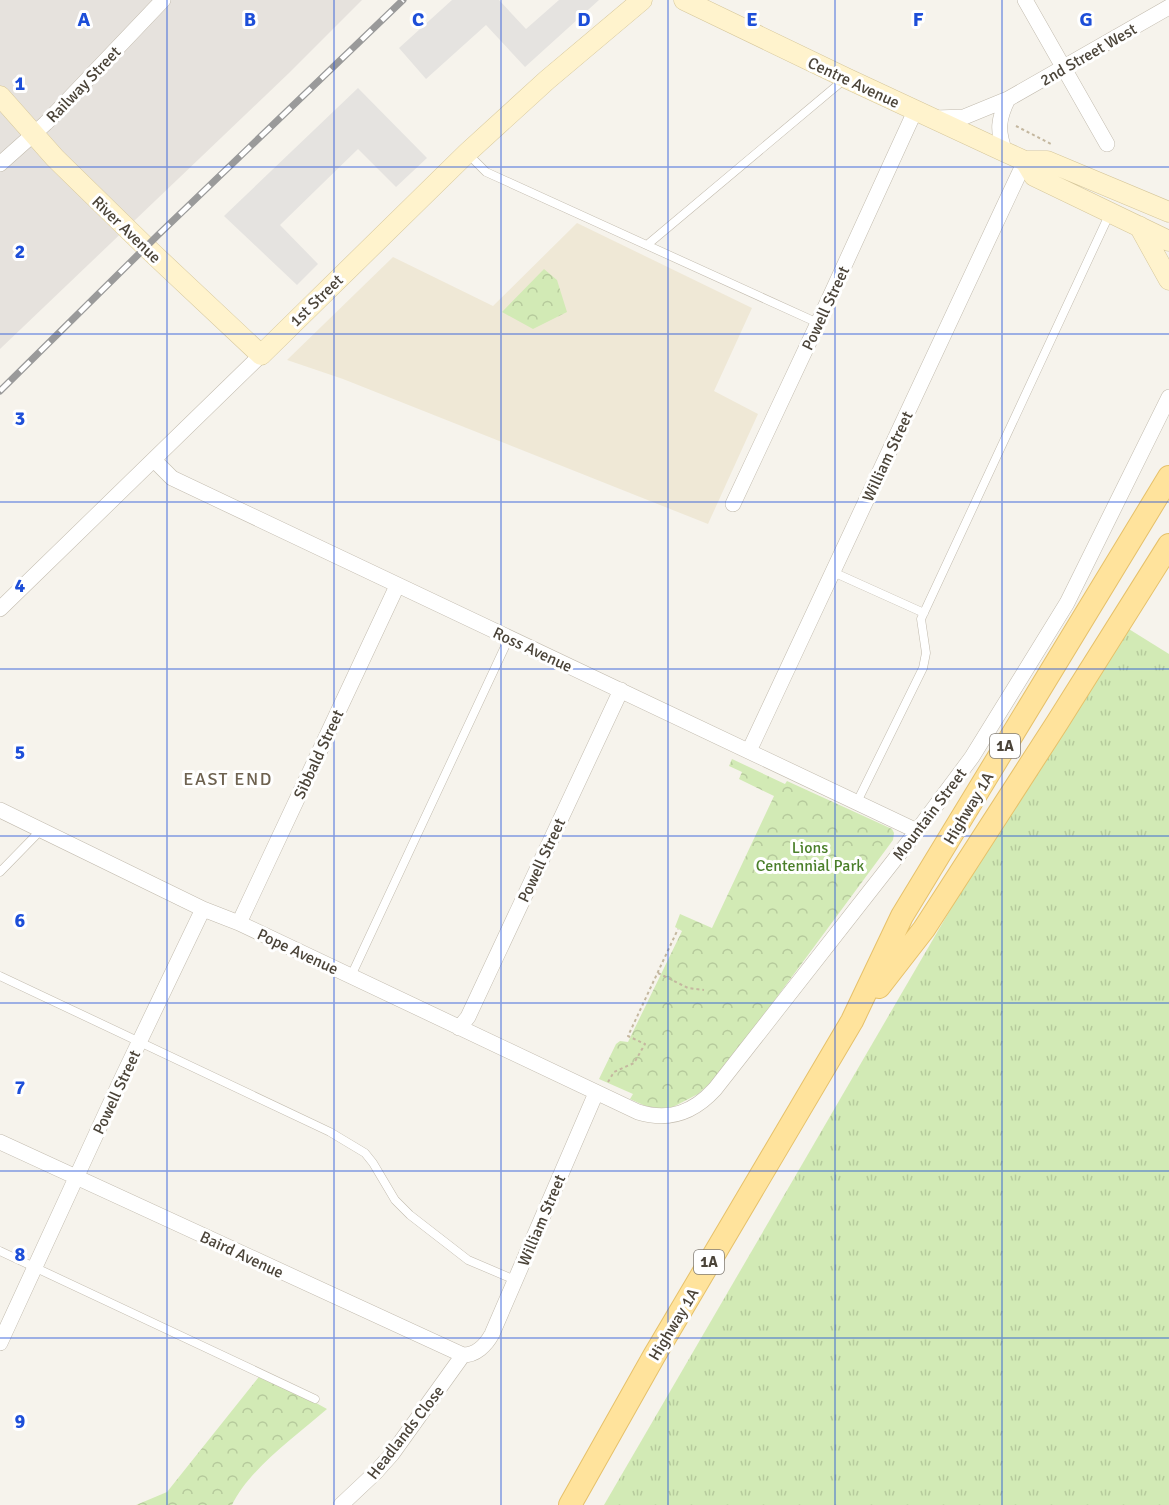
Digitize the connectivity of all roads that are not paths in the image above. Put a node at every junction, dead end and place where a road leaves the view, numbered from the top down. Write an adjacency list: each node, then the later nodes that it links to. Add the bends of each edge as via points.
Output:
1 (163, 0): 11 (street, Railway Street)
2 (642, 0): 14 (street, 1st Street)
3 (684, 0): 7 (street, Centre Avenue)
4 (1025, 0): 6 (street)
5 (1169, 7): 6 (street, 2nd Street West)
6 (1064, 68): 9 (street, 2nd Street West); 12 (street)
7 (846, 78): 10 (street, Centre Avenue); 21 (lane)
8 (0, 96): 11 (street, River Avenue)
9 (1008, 99): 10 (street, 2nd Street West, via 964,117 944,119); 13 (street, via 999,122)
10 (922, 114): 13 (street, Centre Avenue); 23 (street, Powell Street)
11 (32, 134): 16 (street, Railway Street); 24 (street, River Avenue)
12 (1107, 144)
13 (1005, 152): 15 (street, Centre Avenue)
14 (467, 153): 21 (lane, via 486,172); 24 (street, 1st Street)
15 (1025, 161): 17 (street, Centre Avenue, via 1034,176); 18 (street, Centre Avenue, via 1047,161); 30 (street, William Street)
16 (0, 164)
17 (1110, 212): 19 (street, Centre Avenue); 33 (lane)
18 (1169, 212)
19 (1139, 226): 20 (street, Centre Avenue); 22 (street)
20 (1169, 241)
21 (647, 245): 23 (lane)
22 (1169, 280)
23 (818, 323): 28 (street, Powell Street)
24 (261, 355): 26 (street, 1st Street)
25 (1169, 397): 40 (street, Mountain Street, via 1062,612 972,757)
26 (154, 460): 31 (street, Ross Avenue, via 172,478); 32 (street, 1st Street)
27 (1166, 480): 46 (main road, Highway 1A / 1A, via 902,916)
28 (733, 504)
29 (1169, 545): 46 (main road, Highway 1A / 1A, via 924,929)
30 (833, 572): 33 (lane); 36 (street, William Street)
31 (396, 586): 34 (street, Ross Avenue); 43 (street, Sibbald Street)
32 (0, 609)
33 (924, 614): 37 (lane, via 923,668)
34 (509, 638): 35 (street, Ross Avenue); 45 (lane)
35 (621, 690): 36 (street, Ross Avenue); 47 (street, Powell Street, via 468,1017)
36 (749, 752): 37 (street, Ross Avenue)
37 (857, 802): 40 (street, Ross Avenue)
38 (0, 810): 39 (street, Pope Avenue)
39 (41, 830): 41 (lane); 42 (street, Pope Avenue)
40 (917, 831): 49 (street, Mountain Street, via 703,1101 682,1113 655,1117 638,1112)
41 (0, 872)
42 (204, 909): 43 (street, Pope Avenue); 48 (street, Powell Street)
43 (239, 923): 45 (street, Pope Avenue)
44 (0, 976): 48 (lane)
45 (351, 976): 47 (street, Pope Avenue)
46 (852, 1021): 59 (main road, Highway 1A / 1A)
47 (459, 1028): 49 (street, Pope Avenue)
48 (140, 1043): 51 (street, Powell Street); 54 (lane, via 352,1144 373,1163 395,1200 410,1215 468,1260)
49 (602, 1088): 54 (street, William Street)
50 (0, 1142): 51 (street, Baird Avenue)
51 (76, 1178): 53 (street, Powell Street); 56 (street, Baird Avenue)
52 (0, 1251): 53 (lane)
53 (36, 1267): 55 (street, Powell Street); 57 (lane)
54 (515, 1280): 56 (street, William Street, via 492,1334 473,1353)
55 (0, 1343)
56 (463, 1355): 58 (street, Headlands Close, via 392,1454)
57 (315, 1399)
58 (341, 1505)
59 (570, 1505)

